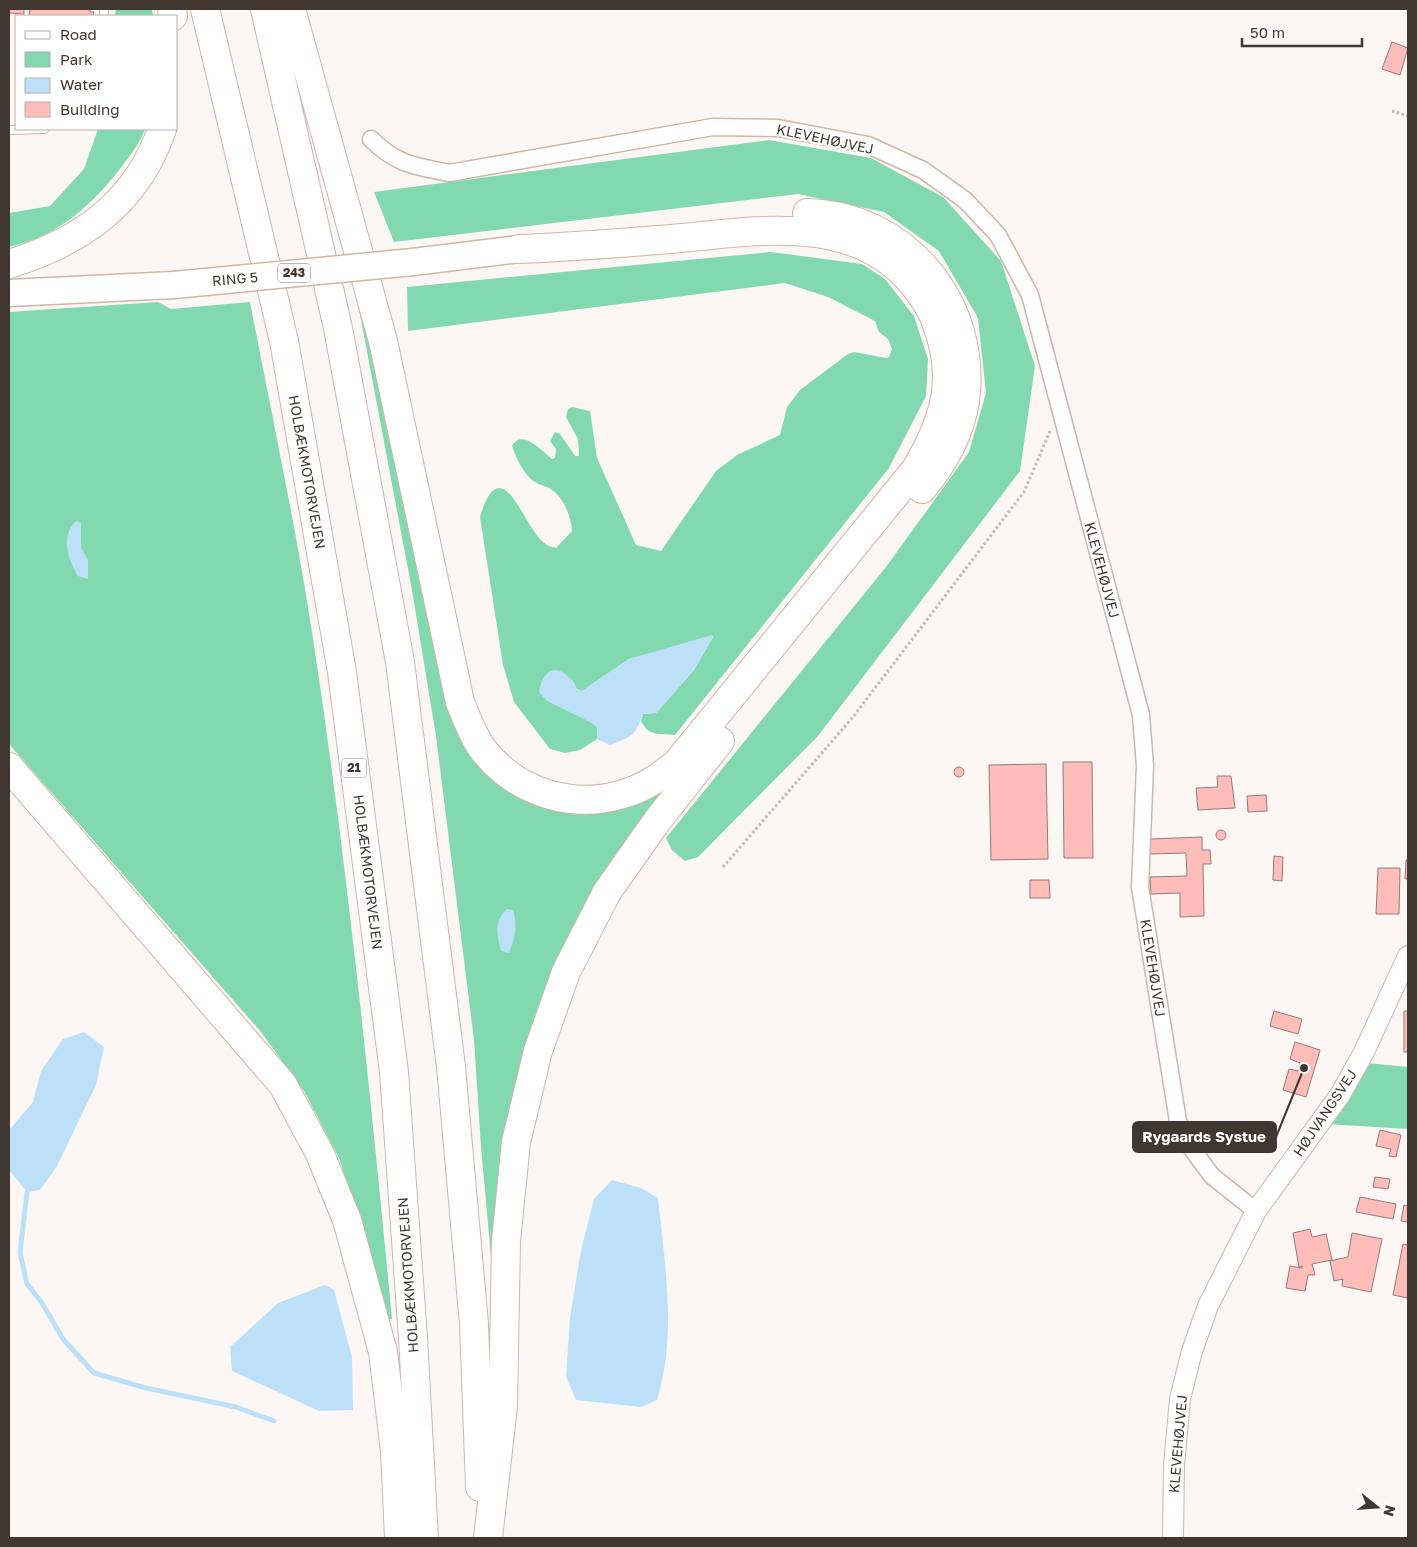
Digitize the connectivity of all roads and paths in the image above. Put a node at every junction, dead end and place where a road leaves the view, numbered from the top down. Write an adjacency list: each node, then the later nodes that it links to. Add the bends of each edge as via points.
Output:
1 (205, 9): 17 (highway, HOLBÆKMOTORVEJEN / 21, via 284,341 342,672 394,1072)
2 (265, 9): 18 (highway, via 338,328 400,662 451,1067 474,1324)
3 (291, 9): 8 (highway, via 383,340 460,702 481,746 509,775 526,786 562,798 605,798 653,781 677,763 916,469 939,426 946,401 946,357 932,310 903,273 886,258 864,246 830,234 775,231)
4 (1392, 111): 5 (path)
5 (1408, 116)
6 (162, 130): 9 (highway, via 143,170 121,201 92,225 58,246)
7 (371, 139): 11 (street, KLEVEHØJVEJ, via 386,155 449,174 713,128 778,128 868,145 923,170 965,200 998,235 1030,295)
8 (519, 249): 10 (highway, RING 5 / 243, bridge, via 174,285); 19 (highway, via 604,234 776,213 818,214 864,224 897,242 918,259 935,280 949,301 959,326 967,377 965,403 946,457 657,821 607,892 566,972 538,1051 516,1142 506,1241 503,1406)
9 (9, 264)
10 (9, 293)
11 (1063, 423): 13 (path, via 1048,432 1024,492 853,717); 15 (street, KLEVEHØJVEJ, via 1141,715 1145,766 1140,887 1178,1121 1192,1149 1212,1176)
12 (9, 767): 16 (highway, via 283,1085 320,1154 347,1220 383,1352 395,1451)
13 (723, 867)
14 (1408, 956): 15 (street, HØJVANGSVEJ, via 1364,1052 1340,1095)
15 (1256, 1211): 20 (street, KLEVEHØJVEJ, via 1208,1306 1180,1399 1174,1465)
16 (399, 1538)
17 (424, 1538)
18 (482, 1538)
19 (488, 1538)
20 (1173, 1538)

